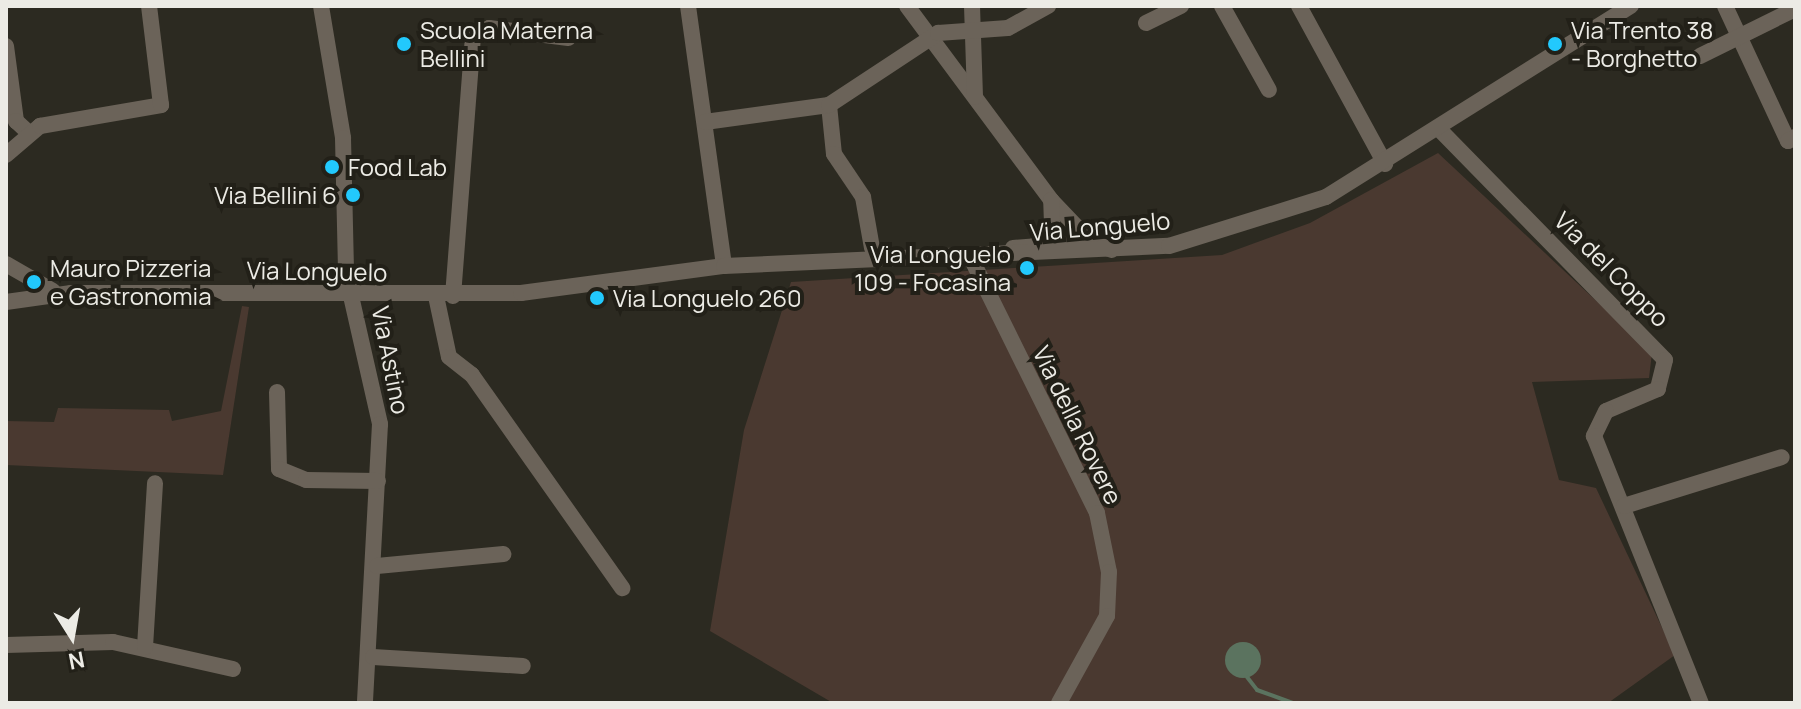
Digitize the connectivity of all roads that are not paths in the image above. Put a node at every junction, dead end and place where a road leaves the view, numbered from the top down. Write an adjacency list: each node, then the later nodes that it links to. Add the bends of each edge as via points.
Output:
1 (149, 6): 25 (street, via 161,105)
2 (321, 6): 40 (street, Via Astino, via 343,138 346,274)
3 (688, 6): 23 (street)
4 (907, 6): 17 (street)
5 (972, 6): 14 (street)
6 (1048, 6): 14 (street, via 1008,28)
7 (1181, 6): 13 (street)
8 (1222, 6): 20 (street)
9 (1299, 6): 28 (street)
10 (1725, 6): 15 (street)
11 (1626, 7): 24 (street, Via Longuelo)
12 (1795, 9): 15 (street)
13 (1146, 23)
14 (975, 30): 17 (street); 21 (street)
15 (1740, 36): 19 (street); 26 (street)
16 (568, 38): 41 (street, via 495,28 473,38)
17 (931, 38): 21 (street); 22 (street)
18 (6, 46): 25 (street, via 16,121)
19 (1700, 56)
20 (1269, 90)
21 (975, 97): 29 (street)
22 (829, 105): 23 (street); 32 (street, via 834,154 863,197)
23 (705, 122): 38 (street)
24 (1439, 129): 28 (street, Via Longuelo); 47 (street, Via del Coppo, via 1665,360 1658,389 1606,411 1594,428)
25 (28, 132): 27 (street)
26 (1791, 139)
27 (6, 155)
28 (1385, 164): 33 (street, Via Longuelo, via 1250,227)
29 (1051, 200): 30 (street); 31 (street, via 1052,224)
30 (1091, 242): 31 (street, Via Longuelo); 33 (street)
31 (1039, 243): 34 (street); 36 (street, Via Longuelo)
32 (872, 248)
33 (1121, 253): 34 (street, Via Longuelo)
34 (1001, 257): 35 (street, Via Longuelo)
35 (972, 260): 36 (street, Via Longuelo); 57 (street, Via della Rovere, via 1097,513 1109,572 1107,616)
36 (931, 261): 38 (street, Via Longuelo)
37 (6, 264): 39 (street, via 36,287); 42 (street, via 19,288)
38 (724, 266): 41 (street, Via Longuelo, via 597,287)
39 (71, 293): 40 (street, Via Longuelo); 42 (street, Via Longuelo)
40 (354, 296): 41 (street, Via Longuelo); 45 (street, Via Astino, via 380,424)
41 (445, 296): 50 (street, via 449,357 472,375)
42 (6, 300)
43 (277, 392): 45 (street, via 279,469 306,480)
44 (1782, 457): 47 (street)
45 (378, 481): 49 (street, Via Astino)
46 (155, 483): 52 (street)
47 (1624, 506): 58 (street, Via del Coppo)
48 (503, 554): 49 (street)
49 (377, 566): 53 (street, Via Astino)
50 (622, 588)
51 (6, 645): 52 (street)
52 (145, 647): 55 (street)
53 (373, 657): 54 (street); 56 (street, Via Astino)
54 (523, 666)
55 (233, 669)
56 (365, 703)
57 (1059, 703)
58 (1701, 703)

